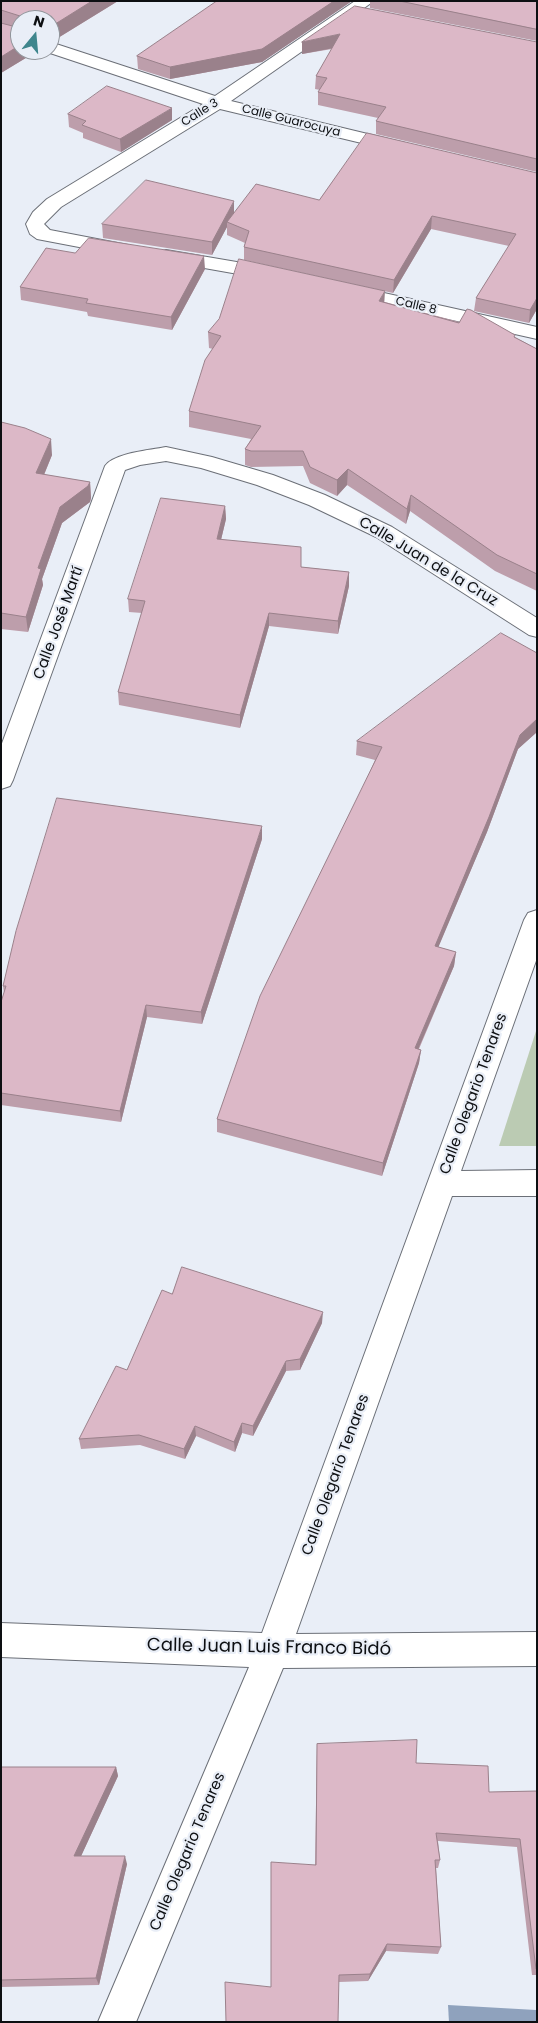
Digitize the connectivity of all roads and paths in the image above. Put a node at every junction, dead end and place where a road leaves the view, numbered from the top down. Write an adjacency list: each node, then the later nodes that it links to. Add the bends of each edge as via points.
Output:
1 (364, 9): 3 (street, Calle 3)
2 (60, 50): 3 (street, Calle Guarocuya)
3 (217, 103): 4 (street, Calle Guarocuya); 5 (street, Calle 3, via 54,203 40,216 35,224 37,230 44,235)
4 (411, 150)
5 (286, 277)
6 (334, 288): 7 (street, Calle 8)
7 (537, 333)
8 (116, 466): 9 (street, Calle Juan de la Cruz, via 166,454 266,480 384,532); 10 (street, Calle José Martí)
9 (537, 628)
10 (1, 780)
11 (537, 920): 13 (street, Calle Olegario Tenares)
12 (537, 1183): 13 (street)
13 (442, 1184): 16 (street, Calle Olegario Tenares)
14 (1, 1640): 16 (street, Calle Juan Luis Franco Bidó)
15 (537, 1649): 16 (street, Calle Juan Luis Franco Bidó)
16 (272, 1651): 17 (street, Calle Olegario Tenares)
17 (117, 2022)

